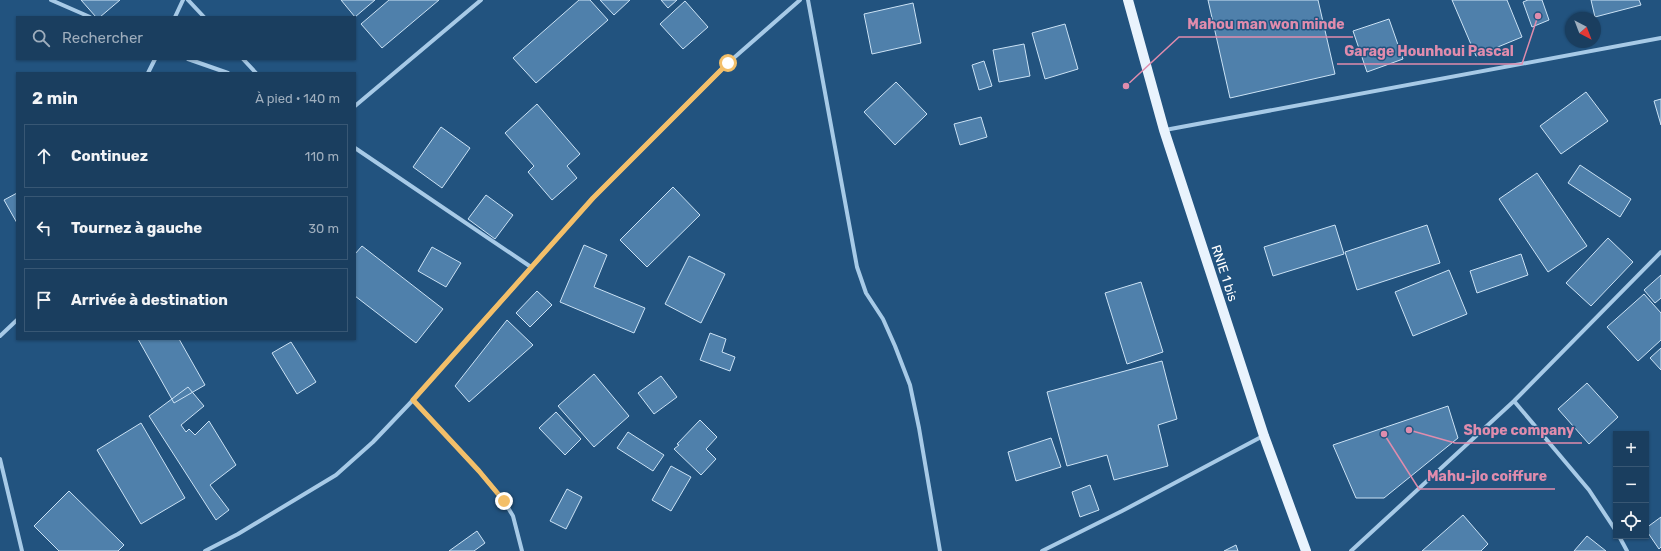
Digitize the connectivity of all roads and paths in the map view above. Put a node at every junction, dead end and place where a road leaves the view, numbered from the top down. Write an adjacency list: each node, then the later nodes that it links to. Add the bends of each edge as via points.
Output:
1 (50, 0): 8 (street)
2 (183, 0): 9 (street)
3 (188, 0): 10 (street)
4 (482, 0): 18 (street)
5 (800, 0): 22 (street, via 728,63 593,198)
6 (808, 0): 34 (street, via 858,267 866,293 883,319 910,385)
7 (1128, 0): 19 (main road, RNIE 1 bis)
8 (88, 16)
9 (175, 16)
10 (203, 16)
11 (1661, 38): 19 (street)
12 (154, 60): 15 (street)
13 (191, 60): 16 (street)
14 (244, 60): 17 (street)
15 (148, 72)
16 (225, 72)
17 (255, 72)
18 (356, 105)
19 (1164, 130): 27 (main road, RNIE 1 bis)
20 (356, 149): 22 (street)
21 (1661, 252): 26 (street)
22 (531, 267): 25 (street)
23 (16, 321): 24 (street)
24 (0, 336)
25 (413, 400): 32 (street, via 373,442 336,475); 33 (street, via 504,501 513,516)
26 (1514, 401): 29 (street, via 1589,490); 37 (street)
27 (1264, 436): 35 (street); 36 (main road, RNIE 1 bis)
28 (0, 458): 31 (street)
29 (1613, 526)
30 (1621, 539): 38 (street)
31 (22, 551)
32 (205, 551)
33 (522, 551)
34 (940, 551)
35 (1042, 551)
36 (1306, 551)
37 (1351, 551)
38 (1627, 551)

